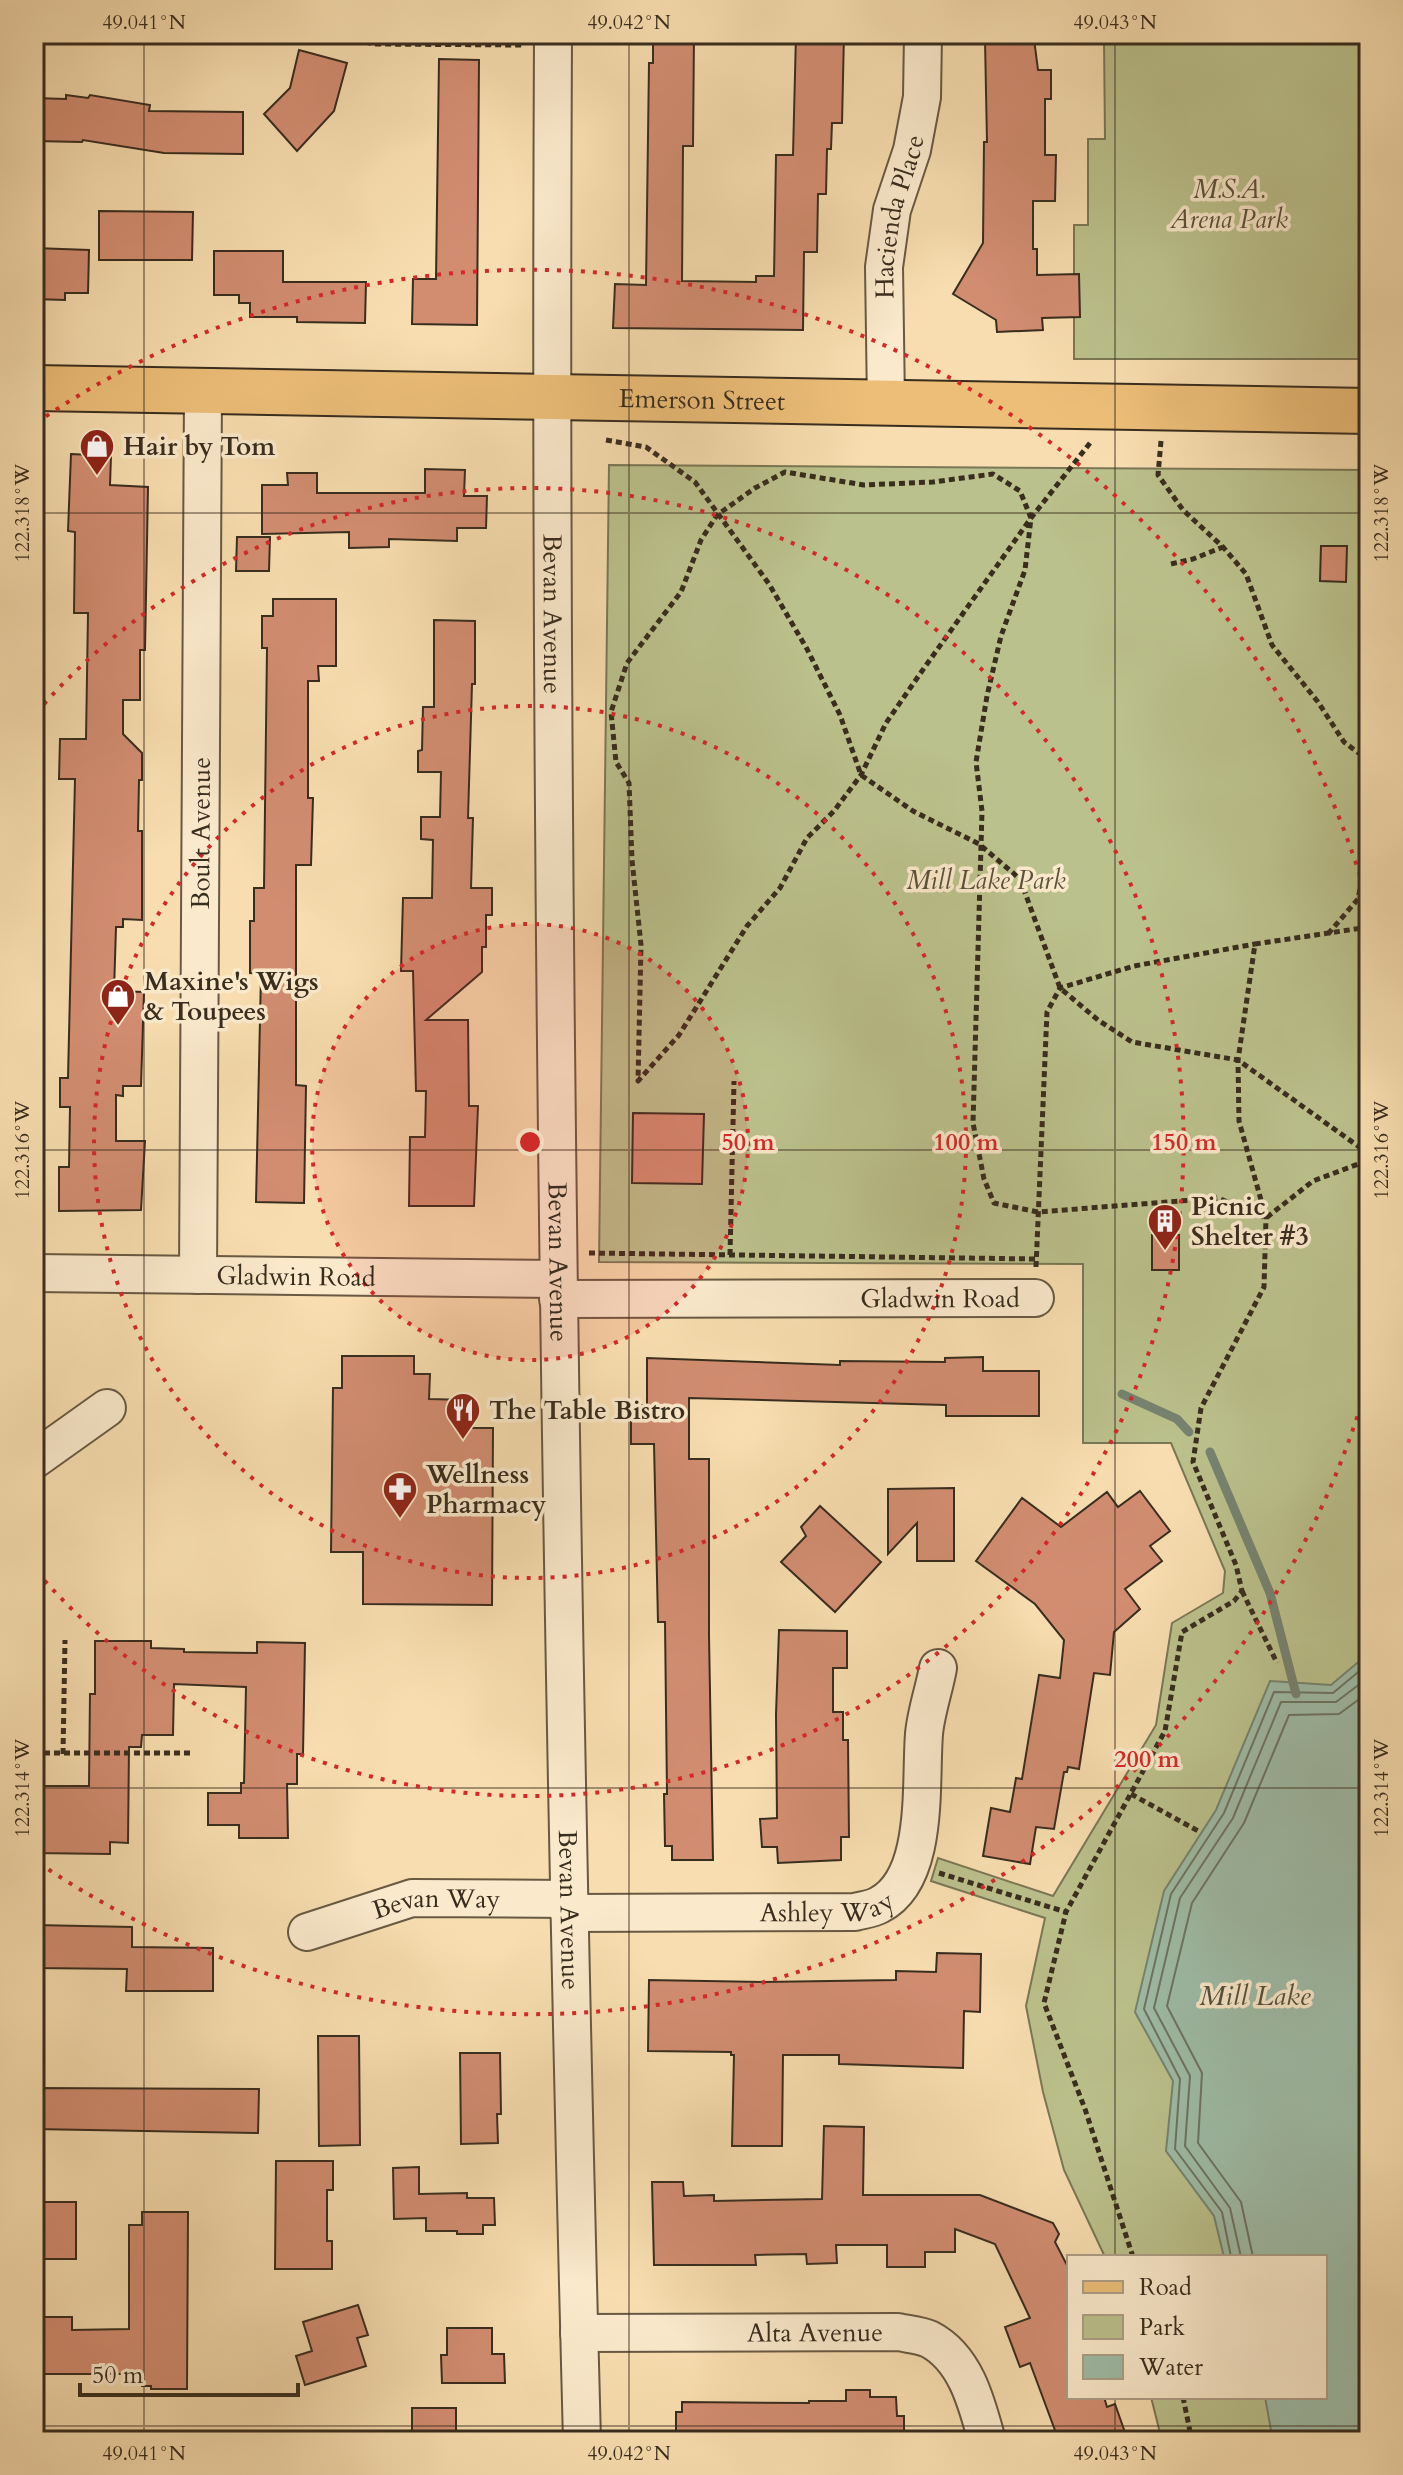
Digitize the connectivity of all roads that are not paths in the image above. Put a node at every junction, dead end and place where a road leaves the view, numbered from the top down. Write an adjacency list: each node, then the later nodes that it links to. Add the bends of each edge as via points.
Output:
1 (923, 34): 6 (street, Hacienda Place, via 922,97 892,210 884,267)
2 (553, 40): 5 (street, Bevan Avenue)
3 (34, 388): 4 (main road, Emerson Street)
4 (203, 391): 5 (main road, Emerson Street); 9 (street, Boult Avenue)
5 (552, 397): 6 (main road, Emerson Street); 10 (street, Bevan Avenue)
6 (886, 403): 7 (main road, Emerson Street)
7 (1369, 411)
8 (34, 1273): 9 (street, Gladwin Road)
9 (198, 1275): 10 (street, Gladwin Road)
10 (558, 1277): 11 (street, Gladwin Road); 15 (street, Bevan Avenue)
11 (1035, 1298)
12 (107, 1408): 13 (street)
13 (34, 1460)
14 (938, 1668): 15 (street, Ashley Way, via 924,1730 918,1841 896,1892 878,1905 855,1912)
15 (569, 1906): 16 (street, Bevan Way, via 412,1898); 17 (street, Bevan Avenue)
16 (307, 1932)
17 (579, 2333): 18 (street, Bevan Avenue); 19 (street, Alta Avenue, via 898,2332 928,2339 955,2359 970,2385)
18 (582, 2441)
19 (987, 2441)

